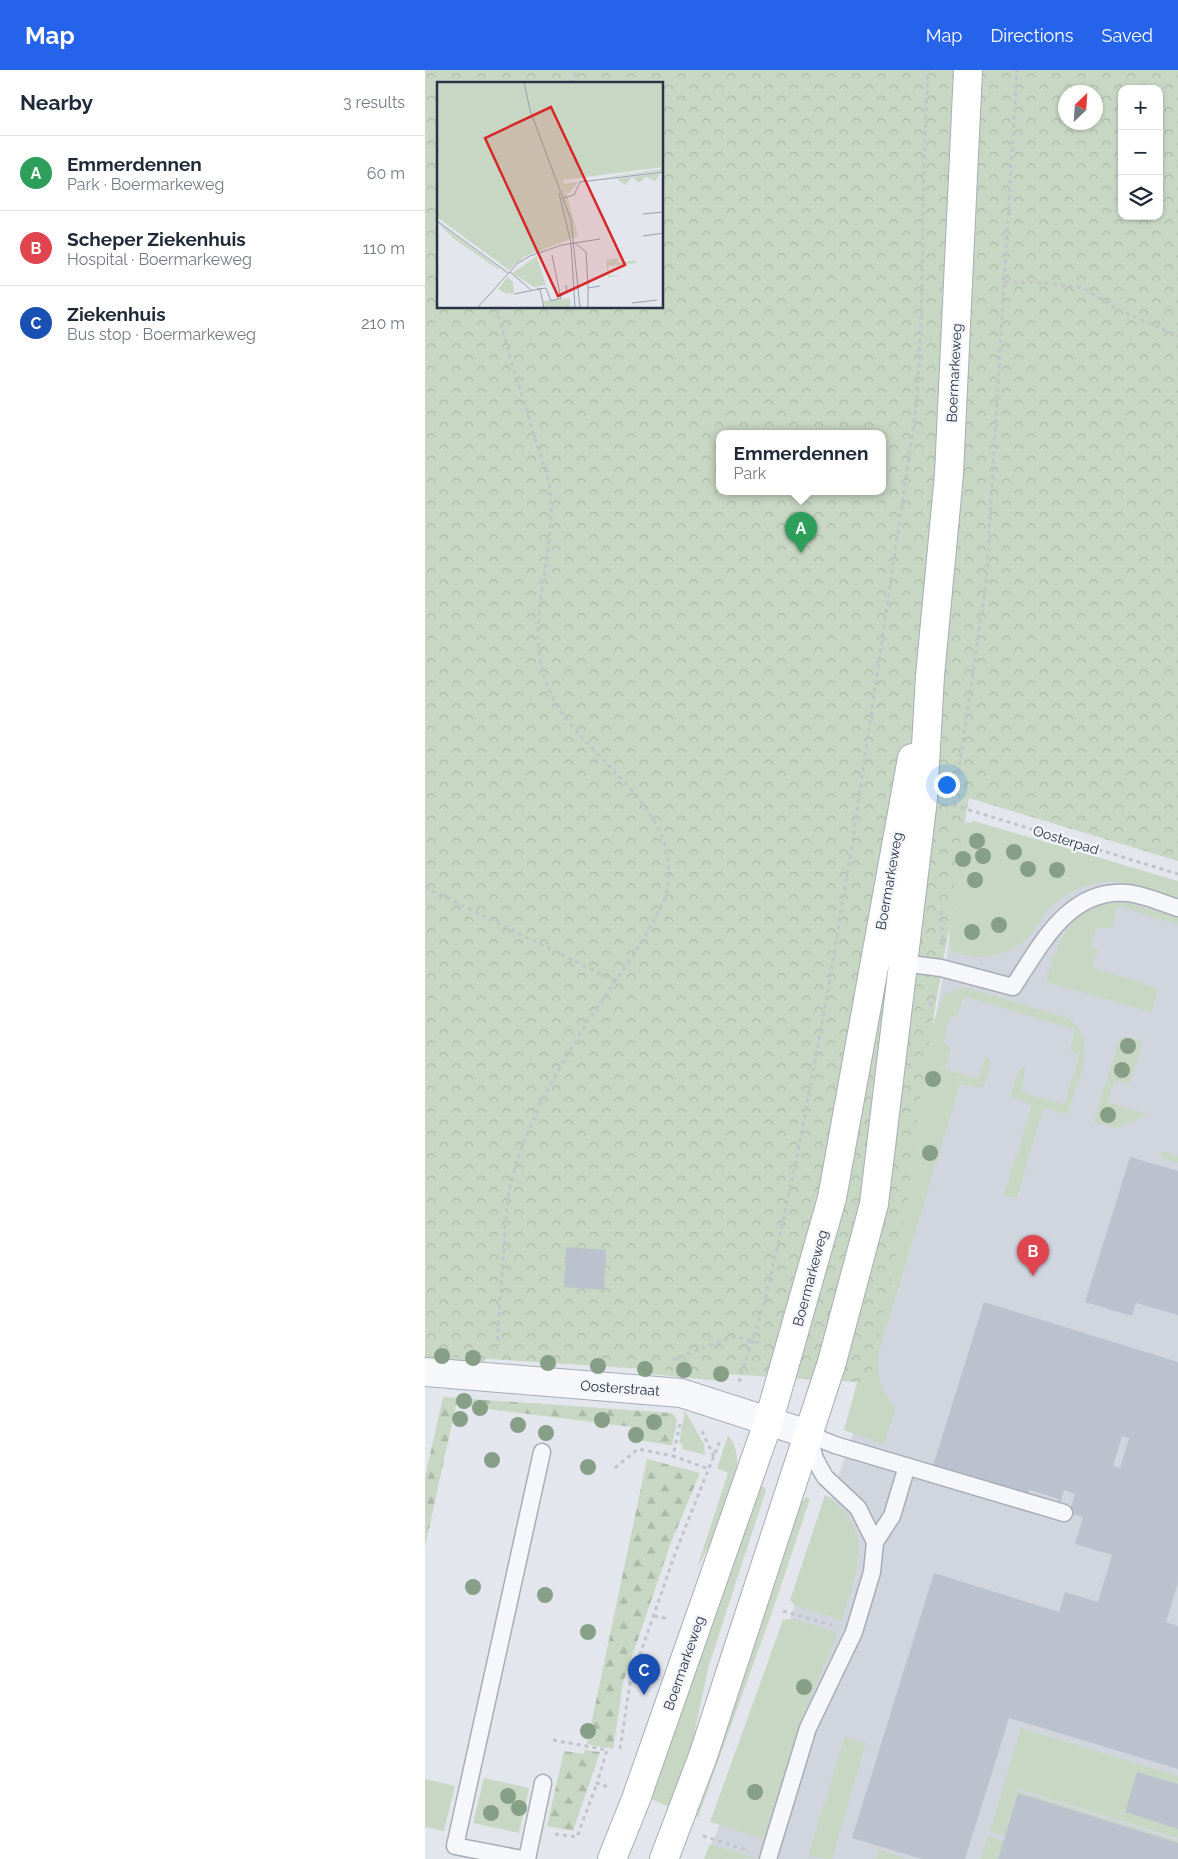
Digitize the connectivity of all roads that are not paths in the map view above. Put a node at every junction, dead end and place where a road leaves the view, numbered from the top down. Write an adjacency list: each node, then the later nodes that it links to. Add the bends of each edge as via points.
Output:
1 (969, 70): 2 (street, Boermarkeweg, via 949,474)
2 (930, 676): 4 (street, Boermarkeweg, via 904,796); 5 (street, Boermarkeweg, via 923,799)
3 (1178, 908): 5 (lane, via 1127,892 1102,894 1079,904 1058,920 1013,986 941,968)
4 (876, 959): 5 (lane); 7 (street, Boermarkeweg, via 832,1198)
5 (903, 964): 8 (street, Boermarkeweg, via 875,1204 832,1362)
6 (425, 1372): 7 (street, Oosterstraat, via 681,1393)
7 (769, 1420): 8 (street, Oosterstraat); 17 (street, Boermarkeweg)
8 (808, 1434): 10 (lane); 12 (lane, via 815,1459 825,1477 858,1508); 18 (street, Boermarkeweg, via 703,1756)
9 (542, 1452): 14 (lane)
10 (907, 1466): 11 (lane); 12 (lane, via 892,1516)
11 (1064, 1513)
12 (875, 1542): 19 (lane, via 872,1572 854,1632 808,1728)
13 (543, 1783): 16 (lane)
14 (453, 1852): 15 (lane)
15 (522, 1859)
16 (527, 1859)
17 (612, 1859)
18 (664, 1859)
19 (767, 1859)

